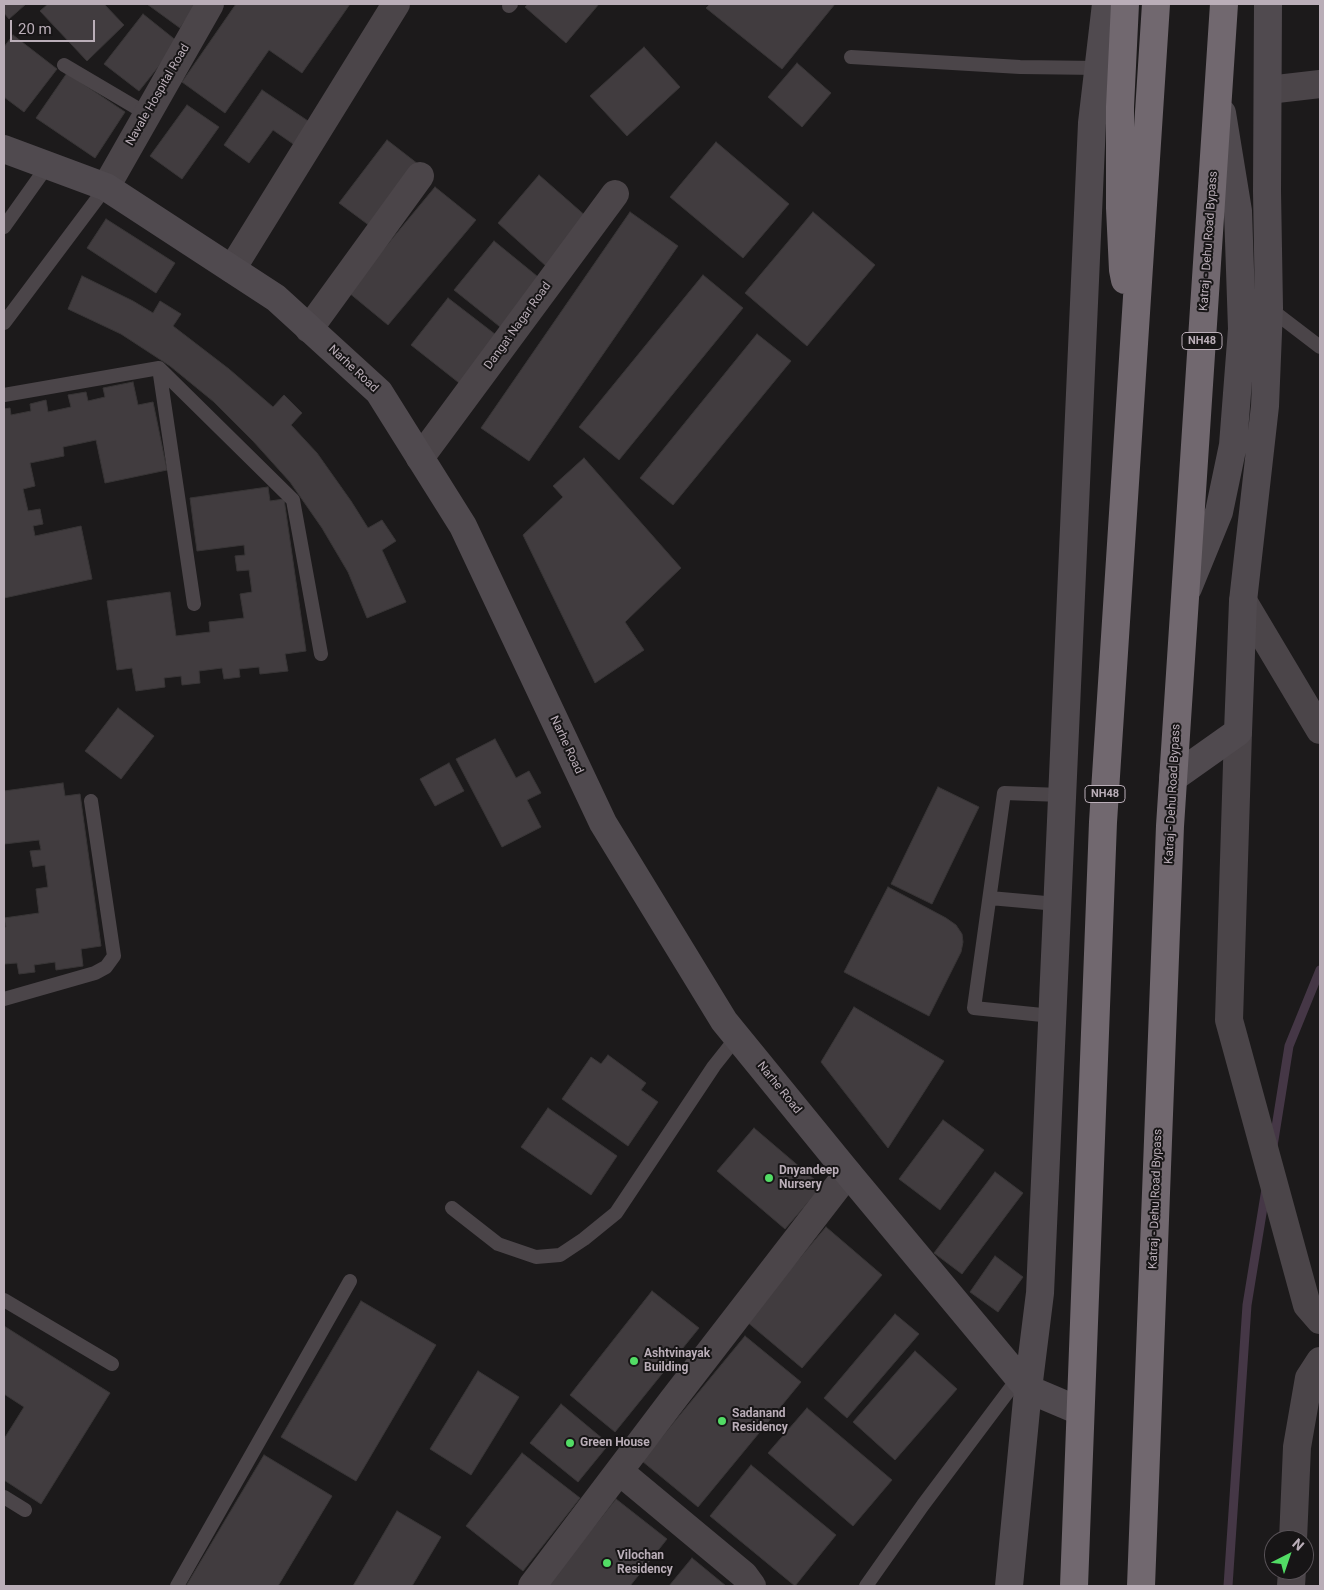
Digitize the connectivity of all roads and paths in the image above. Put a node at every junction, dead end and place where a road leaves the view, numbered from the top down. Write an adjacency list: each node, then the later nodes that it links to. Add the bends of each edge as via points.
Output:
1 (210, 4): 14 (street, Navale Hospital Road)
2 (396, 4): 21 (street)
3 (1106, 4): 10 (street)
4 (1125, 4): 24 (highway, via 1120,107 1122,270)
5 (1156, 4): 24 (highway, NH48)
6 (1224, 4): 12 (highway, Katraj - Dehu Road Bypass / NH48)
7 (1268, 4): 13 (street)
8 (851, 57): 10 (lane, via 1020,67)
9 (64, 65): 14 (lane)
10 (1099, 68): 37 (street, via 1092,133)
11 (1320, 84): 13 (street)
12 (1218, 89): 22 (street); 30 (highway, Katraj - Dehu Road Bypass / NH48)
13 (1268, 90): 22 (street)
14 (147, 114): 18 (street, Navale Hospital Road)
15 (4, 149): 16 (street, Narhe Road)
16 (48, 165): 18 (street, Narhe Road); 20 (lane)
17 (420, 176): 25 (street)
18 (106, 187): 21 (street, Narhe Road); 23 (lane)
19 (615, 194): 29 (street, Dangat Nagar Road)
20 (4, 227)
21 (232, 269): 25 (street, Narhe Road, via 276,298)
22 (1260, 322): 26 (lane); 30 (street, via 1220,512); 31 (street, via 1265,406)
23 (4, 323)
24 (1136, 323): 52 (highway, NH48, via 1103,822)
25 (309, 329): 29 (street, Narhe Road, via 378,392)
26 (1320, 347)
27 (159, 368): 28 (lane); 32 (lane); 33 (lane, via 293,500)
28 (4, 395)
29 (420, 458): 43 (street, Narhe Road, via 463,526 603,823 724,1021)
30 (1185, 593): 36 (highway, Katraj - Dehu Road Bypass / NH48)
31 (1243, 601): 34 (street); 35 (street)
32 (194, 604)
33 (321, 654)
34 (1320, 730)
35 (1238, 732): 36 (street); 48 (street, via 1229,1020)
36 (1173, 778): 63 (highway, Katraj - Dehu Road Bypass / NH48)
37 (1062, 794): 39 (lane, via 1004,794); 40 (street)
38 (91, 801): 41 (lane, via 114,956 106,967 95,973)
39 (990, 898): 40 (lane); 42 (lane, via 974,1008)
40 (1057, 904): 42 (street)
41 (4, 999)
42 (1052, 1016): 51 (street, via 1040,1294)
43 (737, 1037): 44 (street, Narhe Road); 45 (lane, via 616,1212 560,1255 536,1257 498,1244)
44 (848, 1173): 51 (street, Narhe Road); 53 (street)
45 (452, 1208)
46 (350, 1281): 57 (lane)
47 (4, 1300): 50 (lane)
48 (1313, 1313)
49 (1320, 1361): 56 (street, via 1309,1378 1298,1447)
50 (112, 1364)
51 (1023, 1383): 52 (street, Narhe Road); 60 (lane, via 922,1505); 61 (street)
52 (1080, 1411): 62 (highway, NH48)
53 (619, 1471): 58 (street); 59 (street, via 744,1575)
54 (4, 1498): 55 (lane)
55 (25, 1510)
56 (1294, 1530)
57 (177, 1586)
58 (532, 1586)
59 (752, 1586)
60 (866, 1586)
61 (1009, 1586)
62 (1074, 1586)
63 (1141, 1586)

